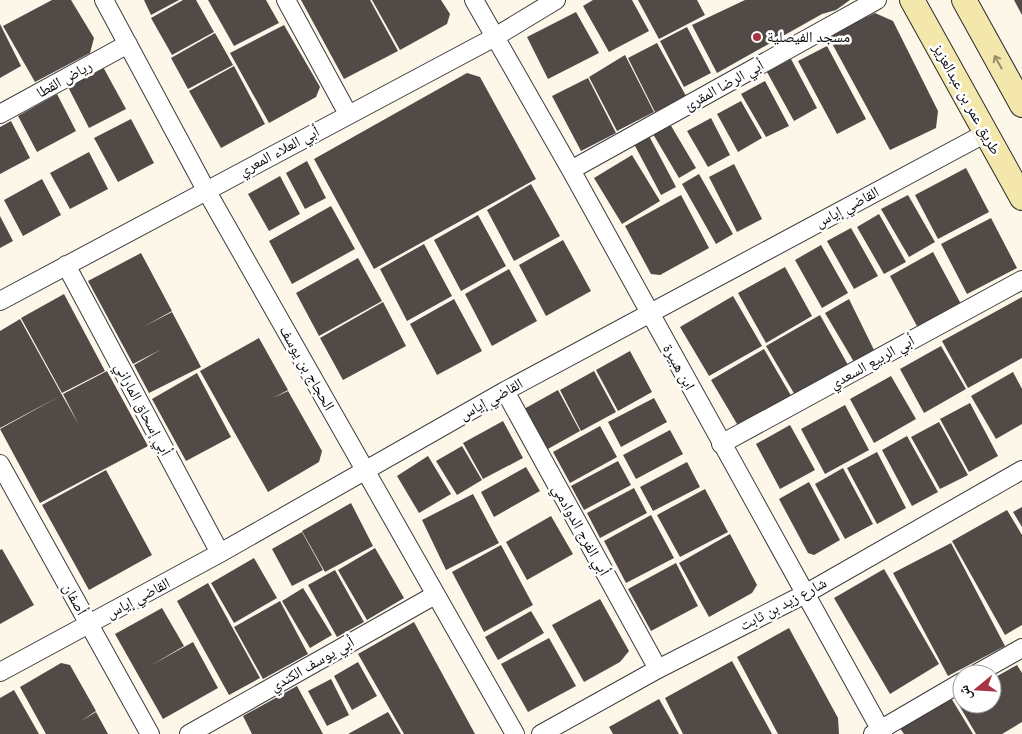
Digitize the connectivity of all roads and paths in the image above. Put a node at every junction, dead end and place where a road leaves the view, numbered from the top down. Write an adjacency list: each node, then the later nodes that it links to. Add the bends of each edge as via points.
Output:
1 (104, 0): 9 (street, الحجاج بن يوسف)
2 (286, 0): 12 (street)
3 (474, 0): 8 (street, ابن هبيرة)
4 (556, 0): 8 (street, أبي العلاء المعري)
5 (877, 0): 14 (street, أبي الرضا المقرئ)
6 (912, 0): 13 (main road, طريق عمر بن عبدالعزيز)
7 (964, 0): 10 (main road, one-way to 7)
8 (495, 37): 12 (street, أبي العلاء المعري); 14 (street, ابن هبيرة)
9 (128, 44): 11 (street, رياض القطا); 15 (street, الحجاج بن يوسف)
10 (1022, 105)
11 (0, 114)
12 (348, 114): 15 (street, أبي العلاء المعري)
13 (986, 133): 16 (main road, طريق عمر بن عبدالعزيز); 20 (street, القاضي إياس)
14 (571, 170): 20 (street, ابن هبيرة)
15 (206, 190): 17 (street, أبي العلاء المعري); 24 (street, الحجاج بن يوسف)
16 (1022, 198)
17 (66, 265): 19 (street, أبي العلاء المعري); 26 (street, أبي إسحاق الماراني)
18 (1022, 280): 22 (street, أبي الربيع السعدي)
19 (0, 301)
20 (649, 313): 21 (street, القاضي إياس); 22 (street, ابن هبيرة)
21 (505, 392): 24 (street, القاضي إياس); 32 (street, أبي الفرج الدوادمي)
22 (721, 444): 27 (street, ابن هبيرة)
23 (0, 464): 29 (street, أصفان)
24 (365, 470): 26 (street, القاضي إياس); 28 (street, الحجاج بن يوسف)
25 (1022, 470): 27 (street, شارع زيد بن ثابت)
26 (220, 553): 29 (street, القاضي إياس)
27 (805, 594): 32 (street, شارع زيد بن ثابت); 35 (street, ابن هبيرة)
28 (435, 595): 37 (street, أبي يوسف الكندي); 38 (street, الحجاج بن يوسف)
29 (89, 624): 33 (street, القاضي إياس); 36 (street, أصفان)
30 (1022, 648): 31 (street)
31 (994, 664)
32 (658, 669): 39 (street, شارع زيد بن ثابت)
33 (0, 672)
34 (952, 688): 35 (street)
35 (879, 732)
36 (150, 734)
37 (189, 734)
38 (515, 734)
39 (542, 734)

